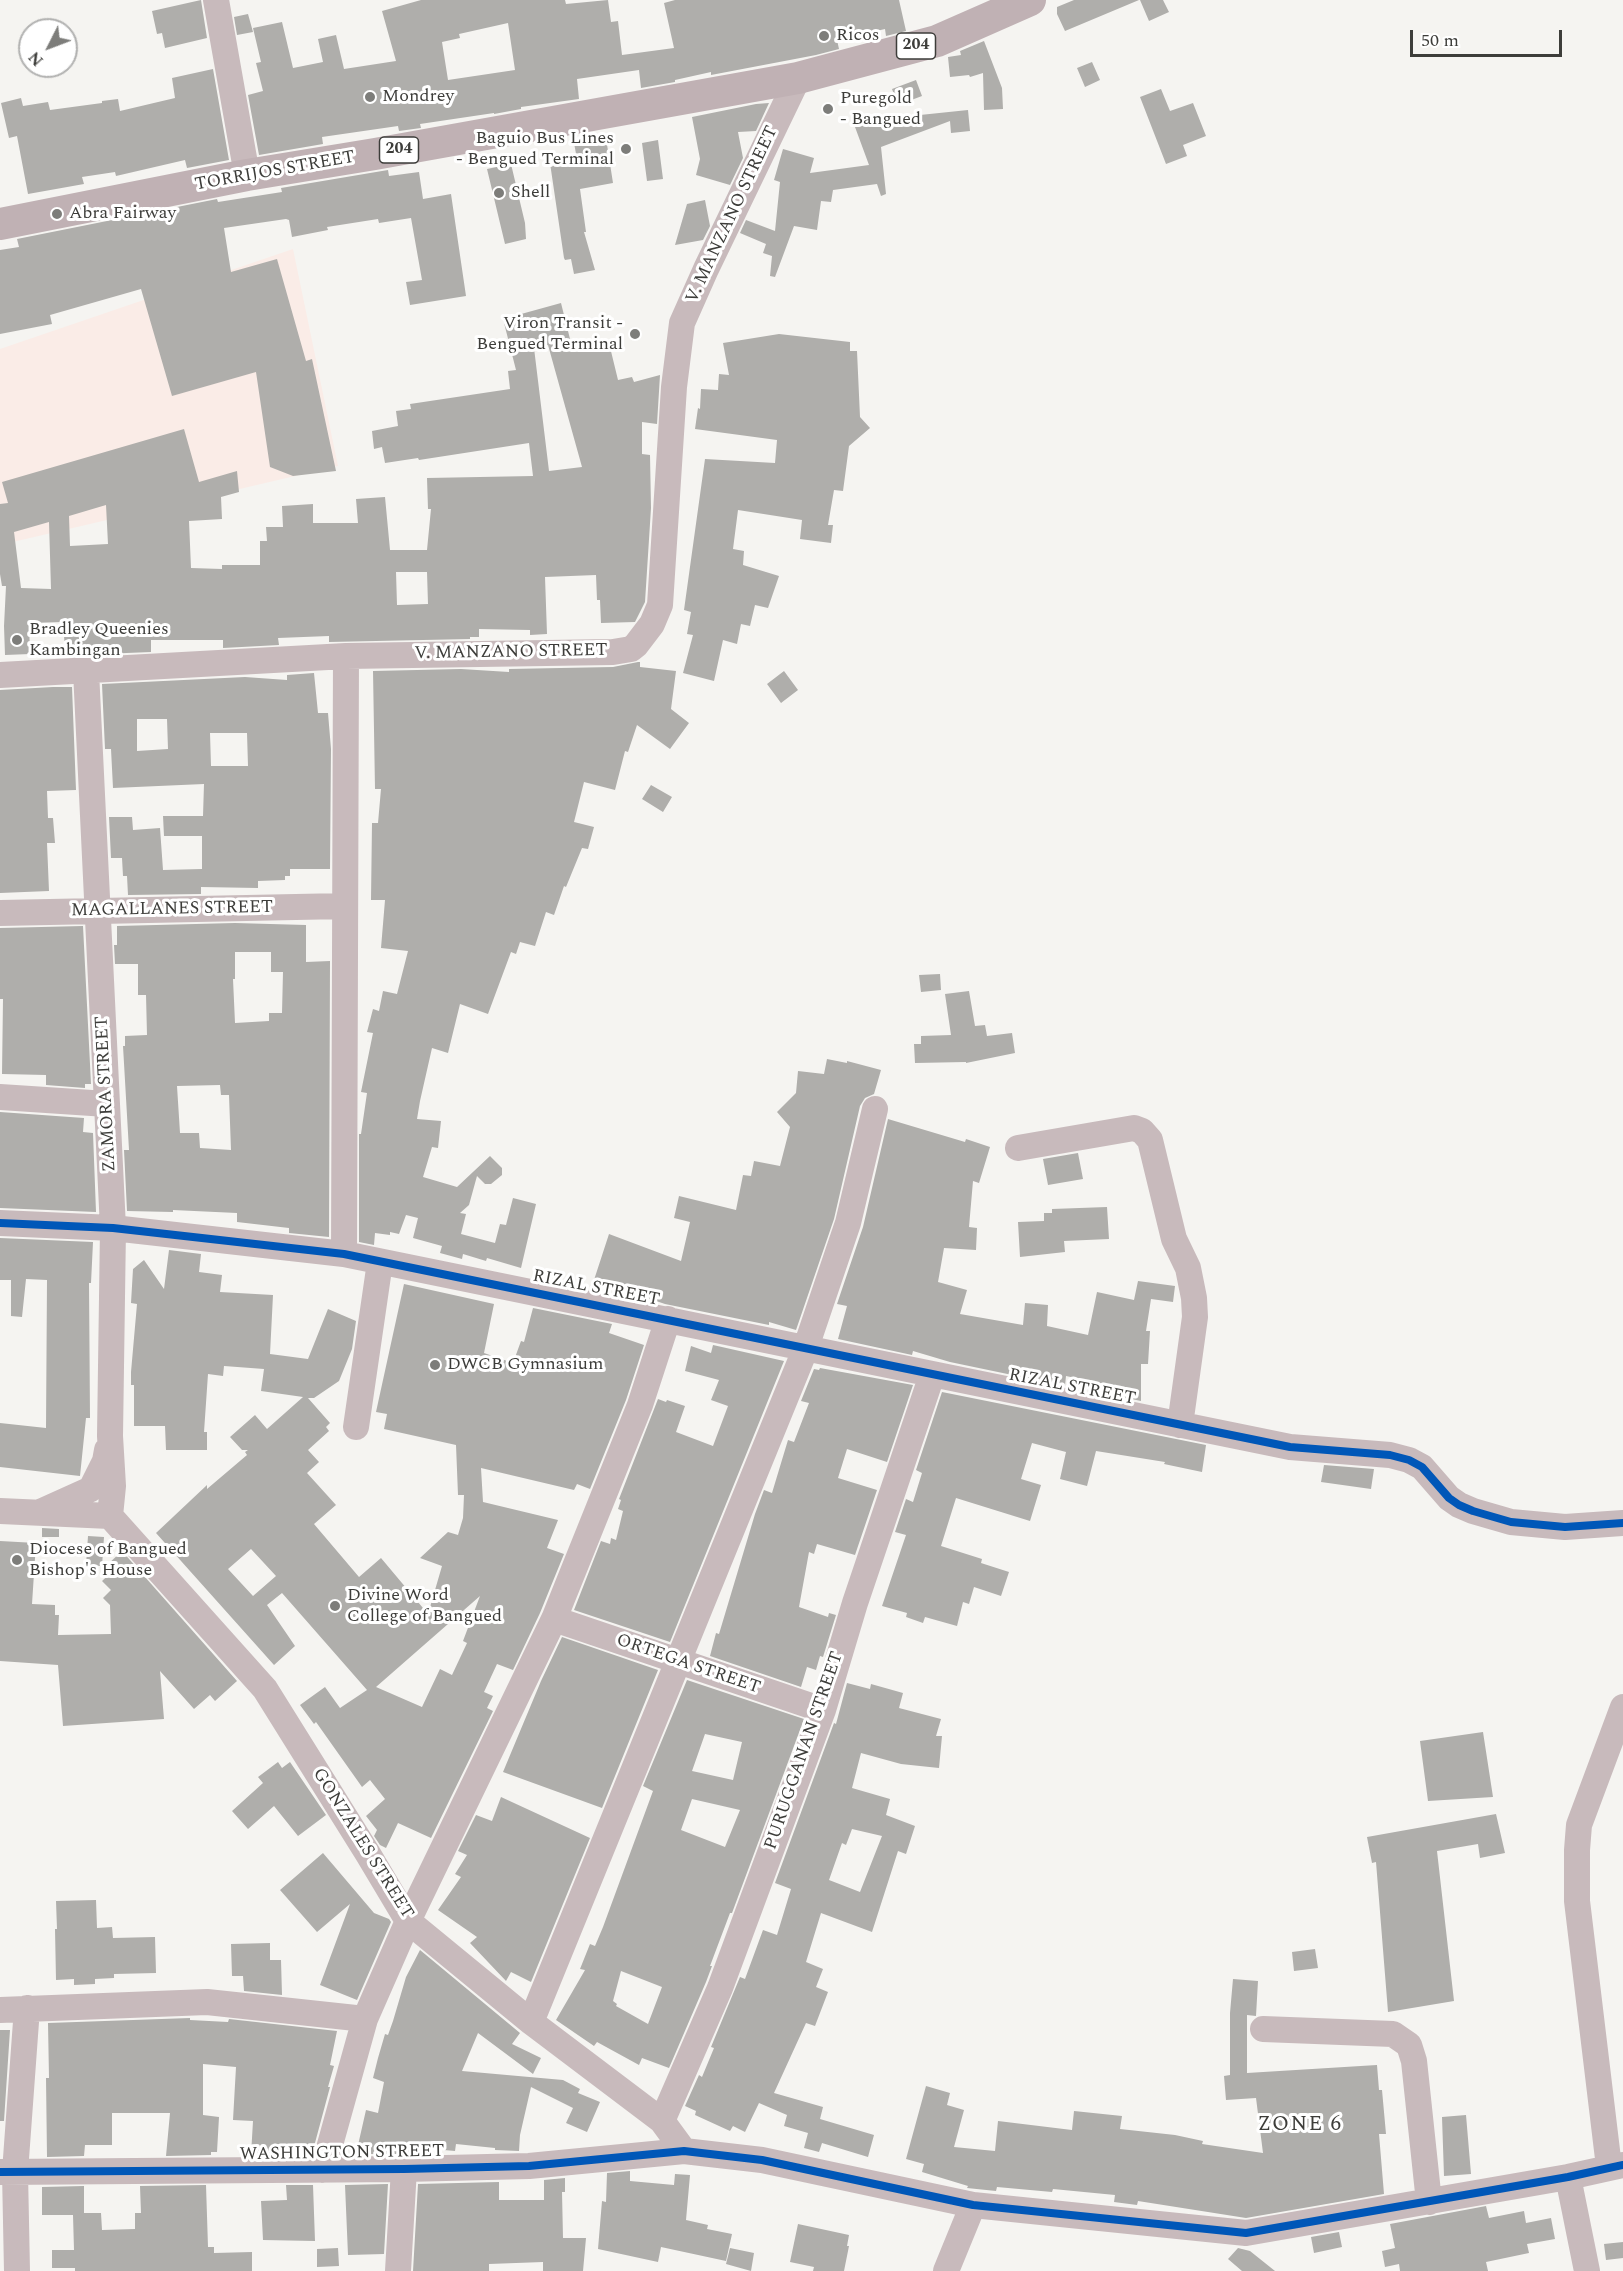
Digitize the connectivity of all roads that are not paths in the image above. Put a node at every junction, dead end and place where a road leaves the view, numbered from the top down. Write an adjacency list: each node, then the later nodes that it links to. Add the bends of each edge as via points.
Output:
1 (216, 0): 4 (street)
2 (1030, 0): 3 (main road, 204, via 937,41)
3 (798, 78): 4 (main road, TORRIJOS STREET / 204); 6 (street, V. MANZANO STREET, via 682,323 660,605 645,636 631,649 613,652)
4 (247, 175): 5 (main road, TORRIJOS STREET / 204)
5 (0, 224)
6 (346, 656): 7 (street, V. MANZANO STREET); 9 (street)
7 (86, 671): 8 (street, V. MANZANO STREET); 10 (street, ZAMORA STREET)
8 (0, 675)
9 (345, 906): 10 (street, MAGALLANES STREET); 18 (street)
10 (99, 912): 11 (street, MAGALLANES STREET); 13 (street, ZAMORA STREET)
11 (0, 913)
12 (0, 1097): 13 (street)
13 (107, 1104): 17 (street, ZAMORA STREET)
14 (875, 1110): 21 (street, via 848,1223)
15 (1018, 1148): 23 (street, via 1134,1128 1150,1140 1174,1239 1188,1268 1194,1298 1195,1317)
16 (0, 1223): 17 (street, RIZAL STREET)
17 (113, 1228): 18 (street, RIZAL STREET); 25 (street, ZAMORA STREET)
18 (344, 1254): 19 (street, RIZAL STREET)
19 (380, 1262): 20 (street, RIZAL STREET); 24 (street)
20 (668, 1319): 21 (street, RIZAL STREET); 30 (street, via 640,1406)
21 (805, 1350): 22 (street, RIZAL STREET); 31 (street)
22 (932, 1375): 23 (street, RIZAL STREET); 33 (street, PURUGGANAN STREET)
23 (1180, 1425): 29 (street, RIZAL STREET, via 1290,1447 1409,1460 1422,1467 1449,1498 1473,1512 1511,1522 1565,1527)
24 (356, 1427)
25 (110, 1436): 27 (street, via 105,1461 91,1489); 28 (street, ZAMORA STREET)
26 (0, 1511): 27 (street)
27 (40, 1512): 28 (street)
28 (110, 1516): 34 (street, GONZALES STREET, via 265,1689)
29 (1623, 1523)
30 (554, 1619): 31 (street, ORTEGA STREET); 34 (street)
31 (678, 1662): 33 (street, ORTEGA STREET); 38 (street)
32 (1623, 1707): 42 (street, via 1579,1825 1576,1850 1577,1901)
33 (823, 1710): 40 (street, PURUGGANAN STREET, via 720,1988)
34 (408, 1922): 37 (street); 38 (street, GONZALES STREET)
35 (27, 2008): 36 (street); 37 (street, via 207,2002); 45 (street)
36 (0, 2010)
37 (365, 2019): 44 (street)
38 (531, 2022): 40 (street, GONZALES STREET)
39 (1263, 2029): 47 (street, via 1393,2034 1409,2044)
40 (662, 2121): 41 (street, GONZALES STREET)
41 (684, 2151): 43 (street, WASHINGTON STREET, via 529,2166); 48 (street, WASHINGTON STREET, via 762,2160)
42 (1616, 2166): 46 (street, WASHINGTON STREET)
43 (404, 2169): 44 (street, WASHINGTON STREET); 50 (street)
44 (323, 2170): 45 (street, WASHINGTON STREET)
45 (8, 2172): 49 (street)
46 (1568, 2177): 47 (street, WASHINGTON STREET); 52 (street)
47 (1429, 2202): 48 (street, WASHINGTON STREET, via 1246,2232)
48 (973, 2205): 51 (street)
49 (16, 2271)
50 (398, 2271)
51 (946, 2271)
52 (1587, 2271)

